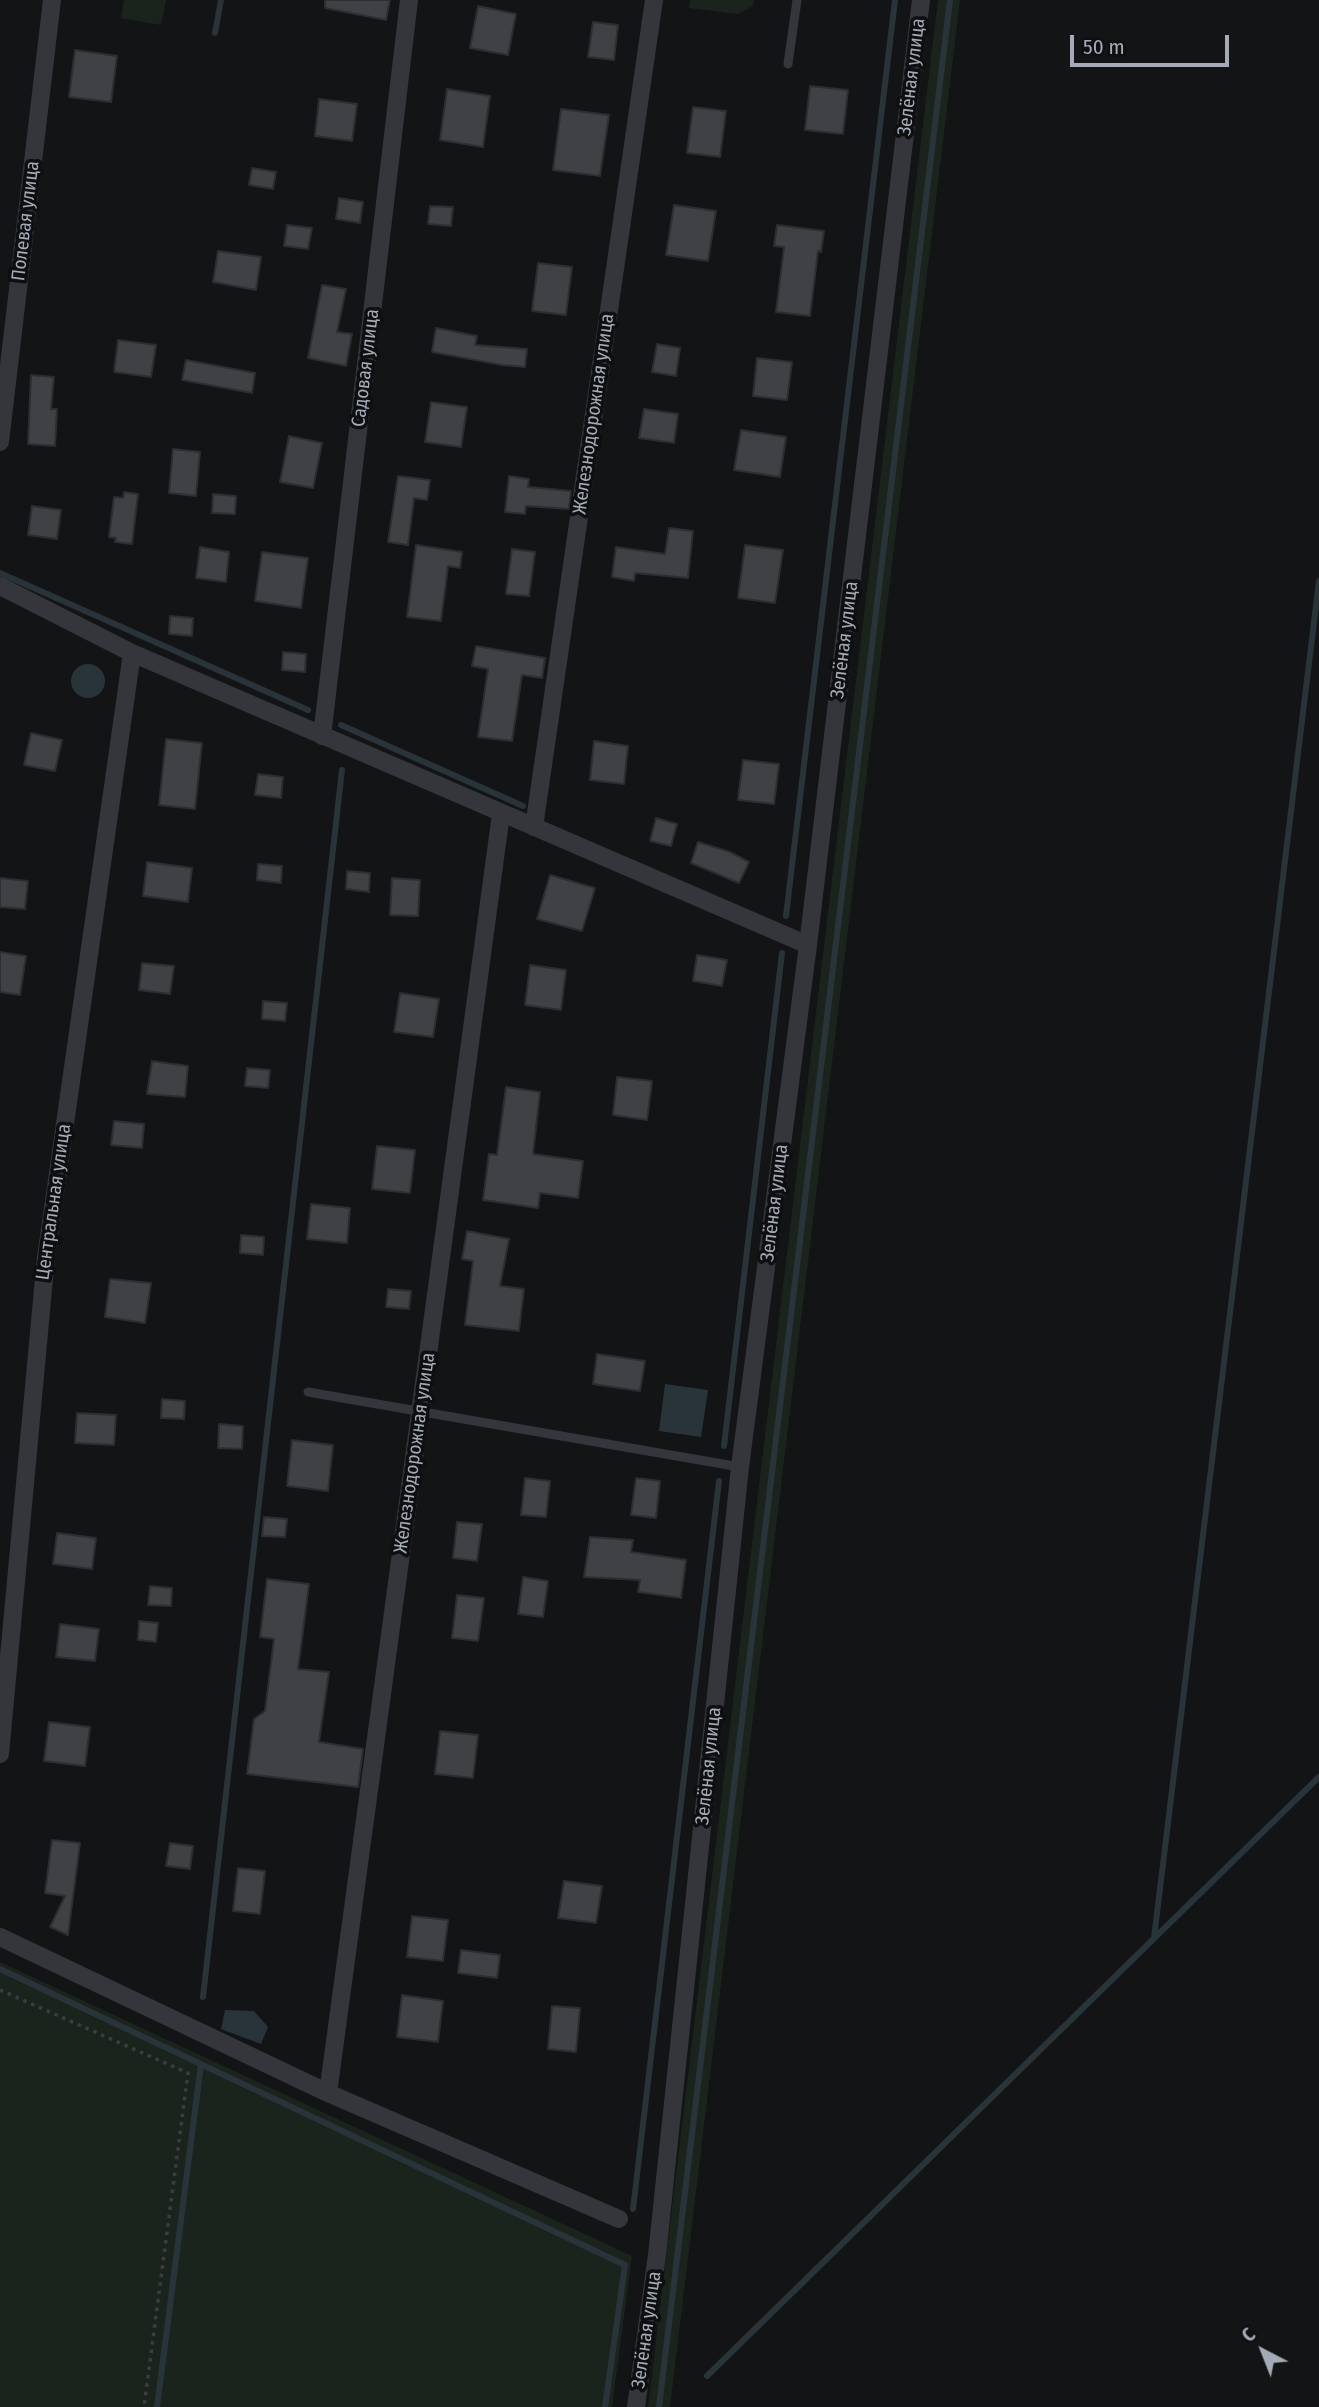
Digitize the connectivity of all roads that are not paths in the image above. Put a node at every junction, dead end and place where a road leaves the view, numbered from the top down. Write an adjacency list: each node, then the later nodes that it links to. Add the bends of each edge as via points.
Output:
1 (52, 0): 7 (street, Полевая улица)
2 (410, 0): 10 (street, Садовая улица)
3 (654, 0): 12 (street, Железнодорожная улица)
4 (797, 0): 6 (lane)
5 (921, 0): 13 (street, Зелёная улица)
6 (788, 64)
7 (0, 442)
8 (0, 586): 9 (street)
9 (132, 653): 10 (street); 17 (street, Центральная улица, via 46,1257)
10 (322, 736): 11 (street)
11 (501, 814): 12 (street); 15 (street, Железнодорожная улица)
12 (534, 827): 13 (street)
13 (808, 945): 16 (street, Зелёная улица)
14 (308, 1392): 15 (lane)
15 (421, 1412): 16 (lane); 19 (street, Железнодорожная улица)
16 (740, 1467): 21 (street, Зелёная улица, via 657,2255)
17 (0, 1754)
18 (0, 1937): 19 (street)
19 (328, 2093): 20 (street)
20 (619, 2220)
21 (636, 2407)

